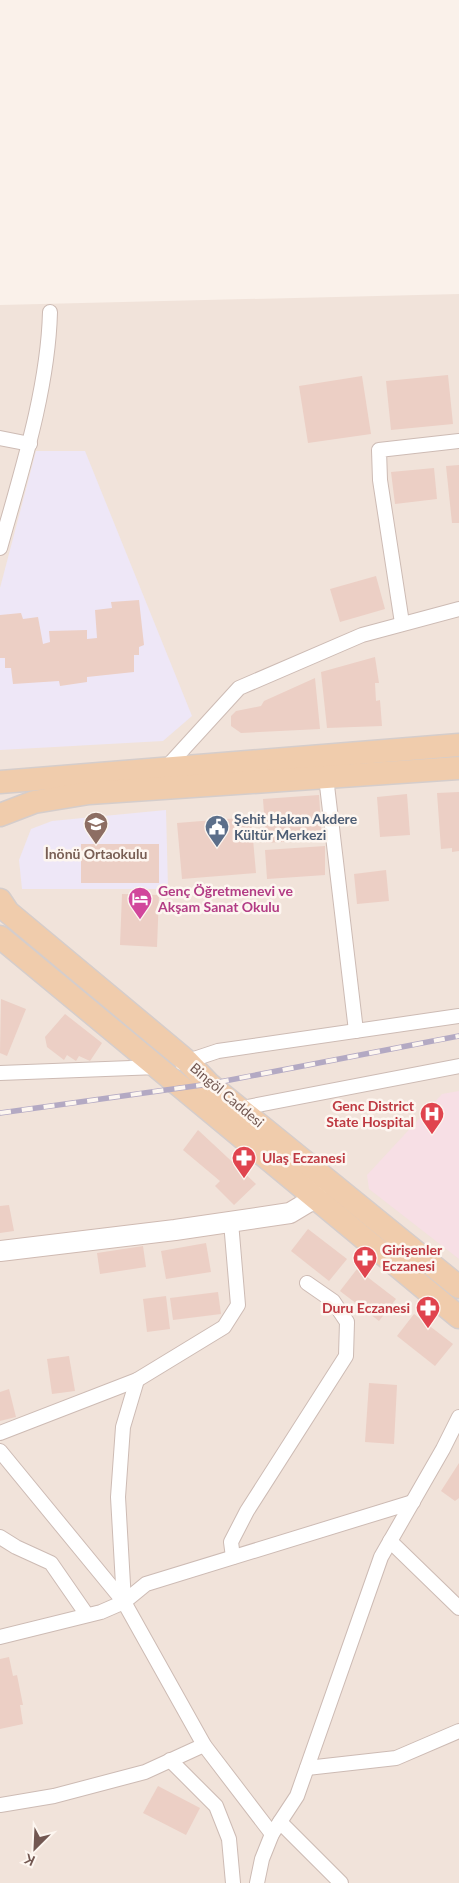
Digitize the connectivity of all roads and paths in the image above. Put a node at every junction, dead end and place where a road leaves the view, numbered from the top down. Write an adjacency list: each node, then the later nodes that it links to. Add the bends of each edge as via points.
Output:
1 (50, 312): 4 (street, via 50,334)
2 (0, 438): 4 (street)
3 (459, 440): 7 (street, via 380,450 380,480)
4 (30, 444): 5 (street)
5 (0, 548)
6 (459, 610): 7 (street)
7 (402, 623): 9 (street, via 362,635 239,688)
8 (459, 745): 9 (main road)
9 (166, 768): 12 (main road)
10 (459, 768): 11 (main road)
11 (326, 777): 13 (main road, via 89,793 34,802); 17 (street)
12 (0, 782)
13 (0, 815)
14 (0, 900): 18 (main road, Bingöl Caddesi, via 8,912)
15 (0, 937): 20 (main road, Bingöl Caddesi)
16 (459, 1016): 17 (street)
17 (356, 1031): 18 (street, via 218,1051)
18 (188, 1062): 20 (street); 22 (main road, Bingöl Caddesi, via 209,1084)
19 (459, 1066): 22 (street)
20 (156, 1067): 21 (street); 24 (main road, Bingöl Caddesi)
21 (0, 1073)
22 (242, 1108): 23 (main road, Bingöl Caddesi)
23 (318, 1171): 24 (street); 28 (main road, Bingöl Caddesi)
24 (315, 1198): 25 (street, via 290,1213); 29 (main road, Bingöl Caddesi)
25 (231, 1222): 26 (street); 30 (street, via 238,1304 224,1327)
26 (0, 1251)
27 (307, 1283): 37 (street, via 333,1301 347,1322 346,1356 248,1511 231,1542)
28 (459, 1287)
29 (459, 1317)
30 (137, 1380): 32 (street); 38 (street, via 123,1426 118,1497)
31 (459, 1417): 34 (street)
32 (0, 1433)
33 (0, 1451): 38 (street)
34 (413, 1502): 36 (street); 37 (street)
35 (0, 1537): 40 (street, via 51,1563)
36 (390, 1541): 39 (street); 45 (street)
37 (233, 1557): 38 (street, via 146,1584)
38 (124, 1602): 40 (street); 43 (street)
39 (459, 1608)
40 (87, 1615): 41 (street)
41 (0, 1637)
42 (459, 1731): 45 (street, via 396,1758)
43 (204, 1745): 44 (street); 48 (street)
44 (170, 1760): 46 (street, via 145,1772 54,1796); 49 (street, via 216,1806 229,1839)
45 (307, 1768): 47 (street, via 297,1796)
46 (0, 1805)
47 (280, 1822): 48 (street); 51 (street)
48 (272, 1834): 50 (street)
49 (233, 1883)
50 (257, 1883)
51 (341, 1883)

